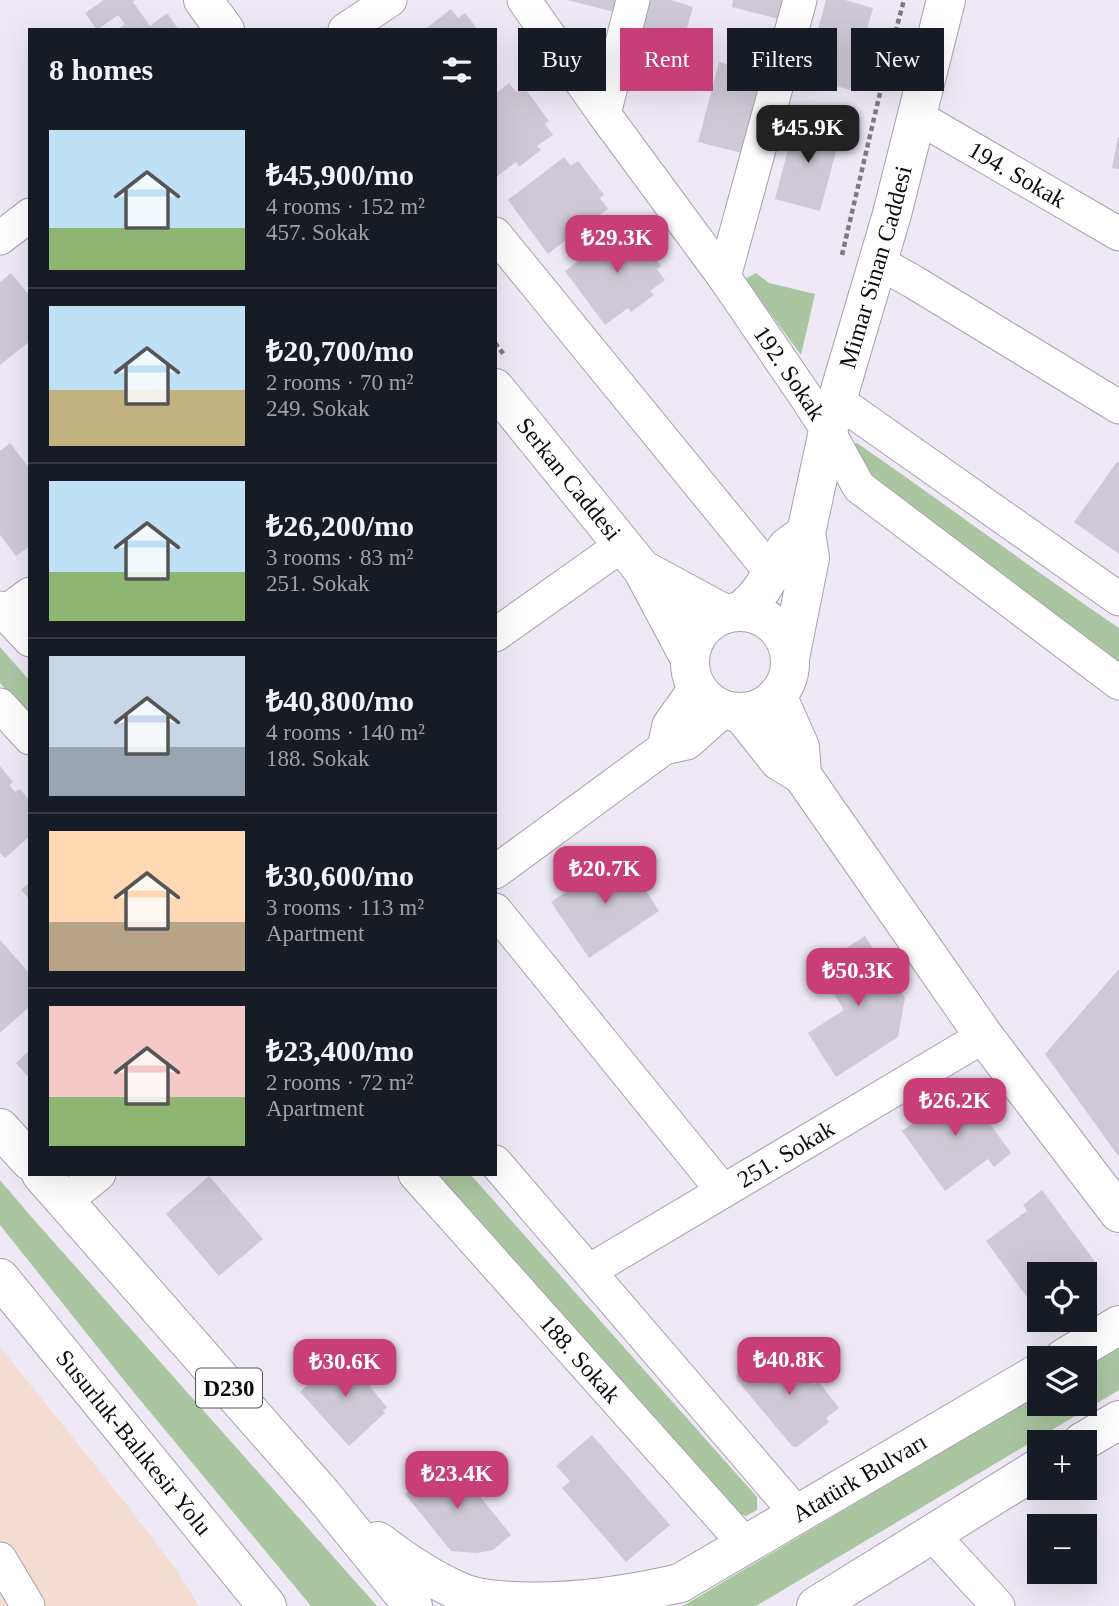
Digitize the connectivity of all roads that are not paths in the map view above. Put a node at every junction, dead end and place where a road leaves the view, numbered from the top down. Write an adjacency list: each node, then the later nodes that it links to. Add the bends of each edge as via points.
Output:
1 (203, 0): 7 (main road)
2 (390, 0): 8 (street)
3 (524, 0): 9 (street, 192. Sokak)
4 (633, 0): 9 (street)
5 (800, 0): 16 (street)
6 (946, 0): 10 (main road, Mimar Sinan Caddesi)
7 (224, 28)
8 (348, 28)
9 (604, 114): 16 (street, 192. Sokak)
10 (916, 116): 12 (street, 194. Sokak); 15 (main road, Mimar Sinan Caddesi)
11 (28, 217): 14 (street)
12 (1119, 234)
13 (497, 236): 22 (street)
14 (0, 238)
15 (878, 262): 18 (street); 19 (main road, Mimar Sinan Caddesi)
16 (724, 277): 19 (street, 192. Sokak)
17 (501, 407): 21 (main road, Serkan Caddesi)
18 (1119, 407)
19 (833, 416): 20 (main road, Mimar Sinan Caddesi); 23 (street, 192. Sokak); 29 (street, 192. Sokak, via 859,487)
20 (806, 533): 22 (main road, via 787,547); 28 (main road, Mimar Sinan Caddesi, via 810,558)
21 (632, 557): 25 (main road, Serkan Caddesi); 26 (street); 30 (main road, Serkan Caddesi)
22 (771, 572): 25 (main road, via 757,595)
23 (1119, 599)
24 (11, 605): 27 (street)
25 (732, 613): 28 (main road, via 768,620 786,642); 30 (main road, via 712,621 693,644)
26 (497, 634)
27 (28, 636)
28 (790, 658): 31 (main road)
29 (1119, 682)
30 (713, 692): 31 (main road, via 757,709); 34 (main road, Serkan Caddesi, via 779,761); 35 (street, via 668,725 664,748)
31 (777, 695): 34 (main road, Serkan Caddesi, via 800,747)
32 (0, 705): 33 (street)
33 (28, 736)
34 (802, 775): 37 (main road, Serkan Caddesi)
35 (497, 871)
36 (497, 912): 44 (street)
37 (985, 1036): 44 (street, 251. Sokak); 45 (main road, Serkan Caddesi)
38 (0, 1128): 39 (main road)
39 (28, 1159)
40 (497, 1164): 46 (street)
41 (92, 1176): 43 (street)
42 (417, 1176): 58 (street, 188. Sokak)
43 (53, 1188): 54 (main road, D230)
44 (723, 1191): 46 (street, 251. Sokak)
45 (1119, 1213)
46 (589, 1271): 55 (street)
47 (0, 1279): 56 (main road, Susurluk-Balıkesir Yolu)
48 (1119, 1325): 49 (main road)
49 (1084, 1346)
50 (1027, 1380): 55 (main road, Atatürk Bulvarı)
51 (1119, 1420): 52 (main road)
52 (1097, 1433)
53 (1027, 1475): 57 (main road)
54 (322, 1494): 60 (main road, via 410,1566 463,1594 536,1605 578,1603); 64 (main road, D230)
55 (798, 1515): 58 (main road, Atatürk Bulvarı)
56 (203, 1527): 62 (main road); 63 (main road, Susurluk-Balıkesir Yolu)
57 (932, 1533): 66 (main road); 67 (street)
58 (745, 1544): 60 (main road, Atatürk Bulvarı)
59 (0, 1559): 61 (street)
60 (680, 1583): 65 (main road)
61 (28, 1606)
62 (236, 1606)
63 (267, 1606)
64 (414, 1606)
65 (624, 1606)
66 (816, 1606)
67 (998, 1606)

